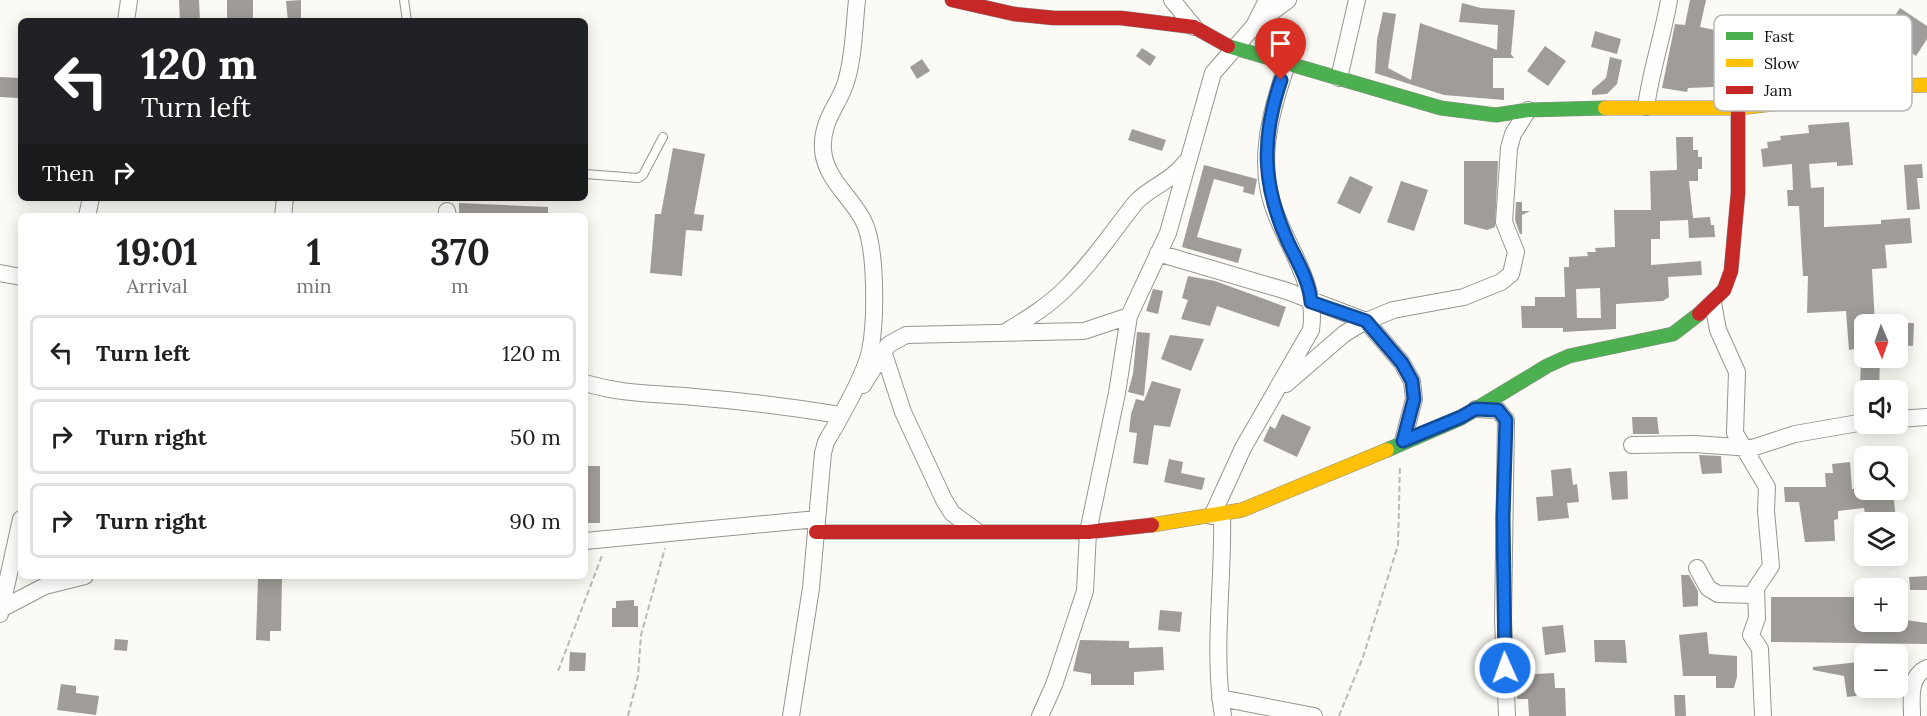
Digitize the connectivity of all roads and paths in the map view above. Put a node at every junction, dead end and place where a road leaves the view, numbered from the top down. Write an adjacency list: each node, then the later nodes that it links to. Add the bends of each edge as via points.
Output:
1 (129, 0): 10 (street)
2 (404, 0): 11 (lane)
3 (857, 0): 38 (street, via 845,84 831,108 822,141 830,172 863,219 872,243 870,351)
4 (952, 0): 13 (street, via 1014,14 1121,18)
5 (1172, 0): 13 (street)
6 (1267, 0): 12 (street)
7 (1288, 0): 12 (street)
8 (1357, 0): 16 (street)
9 (1669, 0): 19 (street, via 1650,74)
10 (126, 18)
11 (407, 18)
12 (1254, 26): 14 (street)
13 (1194, 27): 14 (street)
14 (1234, 49): 15 (street); 24 (street, via 1213,73)
15 (1287, 64): 16 (street); 29 (street, via 1270,121 1268,187)
16 (1339, 78): 21 (street, via 1441,108 1496,115)
17 (1912, 85): 18 (street)
18 (1927, 85)
19 (1646, 107): 20 (street); 21 (street)
20 (1714, 108)
21 (1528, 110): 32 (street, via 1513,134 1509,155 1504,222 1516,252 1511,274 1464,297 1402,308)
22 (1738, 111): 30 (street, via 1738,193 1731,271 1724,290)
23 (663, 137): 25 (lane, via 638,178)
24 (1192, 154): 26 (street); 33 (street, via 1174,177 1136,202 1090,264 1064,291)
25 (588, 174)
26 (1158, 253): 29 (street); 31 (street)
27 (0, 273): 28 (street)
28 (18, 277)
29 (1311, 302): 32 (street); 36 (street, via 1313,317 1306,342)
30 (1713, 303): 37 (street, via 1673,334 1569,356); 44 (street, via 1718,330 1737,372 1735,433)
31 (1129, 316): 33 (street, via 1084,331); 48 (street, via 1118,393)
32 (1366, 321): 36 (street, via 1344,334); 42 (street, via 1402,363 1412,381 1414,399)
33 (1003, 334): 34 (street, via 918,333 896,340)
34 (884, 354): 38 (street); 47 (street, via 903,412 944,500 952,513)
35 (588, 384): 38 (street, via 640,395 790,406)
36 (1270, 399): 45 (street, via 1243,448)
37 (1475, 409): 42 (street); 66 (street, via 1498,410 1506,420 1503,619)
38 (841, 414): 46 (street, via 826,442)
39 (1927, 417): 40 (street)
40 (1908, 418)
41 (1854, 425): 44 (street, via 1795,434)
42 (1403, 441): 45 (street, via 1293,491); 65 (path, via 1398,545 1363,657)
43 (1632, 445): 44 (street)
44 (1744, 448): 55 (street, via 1767,487 1766,516 1772,557 1771,569)
45 (1217, 515): 48 (street); 59 (street)
46 (816, 525): 47 (street); 50 (street); 61 (street, via 811,588)
47 (975, 530): 48 (street)
48 (1088, 532): 62 (street, via 1083,599)
49 (18, 533): 56 (street)
50 (669, 534): 51 (street); 60 (path, via 641,635 638,676)
51 (608, 539): 52 (street); 58 (path)
52 (588, 541)
53 (1697, 568): 55 (street, via 1708,588 1718,594)
54 (73, 579): 56 (street, via 45,586)
55 (1754, 595): 67 (street, via 1757,618 1751,635 1760,649)
56 (1, 611)
57 (1927, 668): 68 (street, via 1913,681)
58 (558, 671)
59 (1220, 698): 63 (street); 64 (street)
60 (628, 716)
61 (791, 716)
62 (1040, 716)
63 (1223, 716)
64 (1314, 716)
65 (1339, 716)
66 (1507, 716)
67 (1762, 716)
68 (1912, 716)

